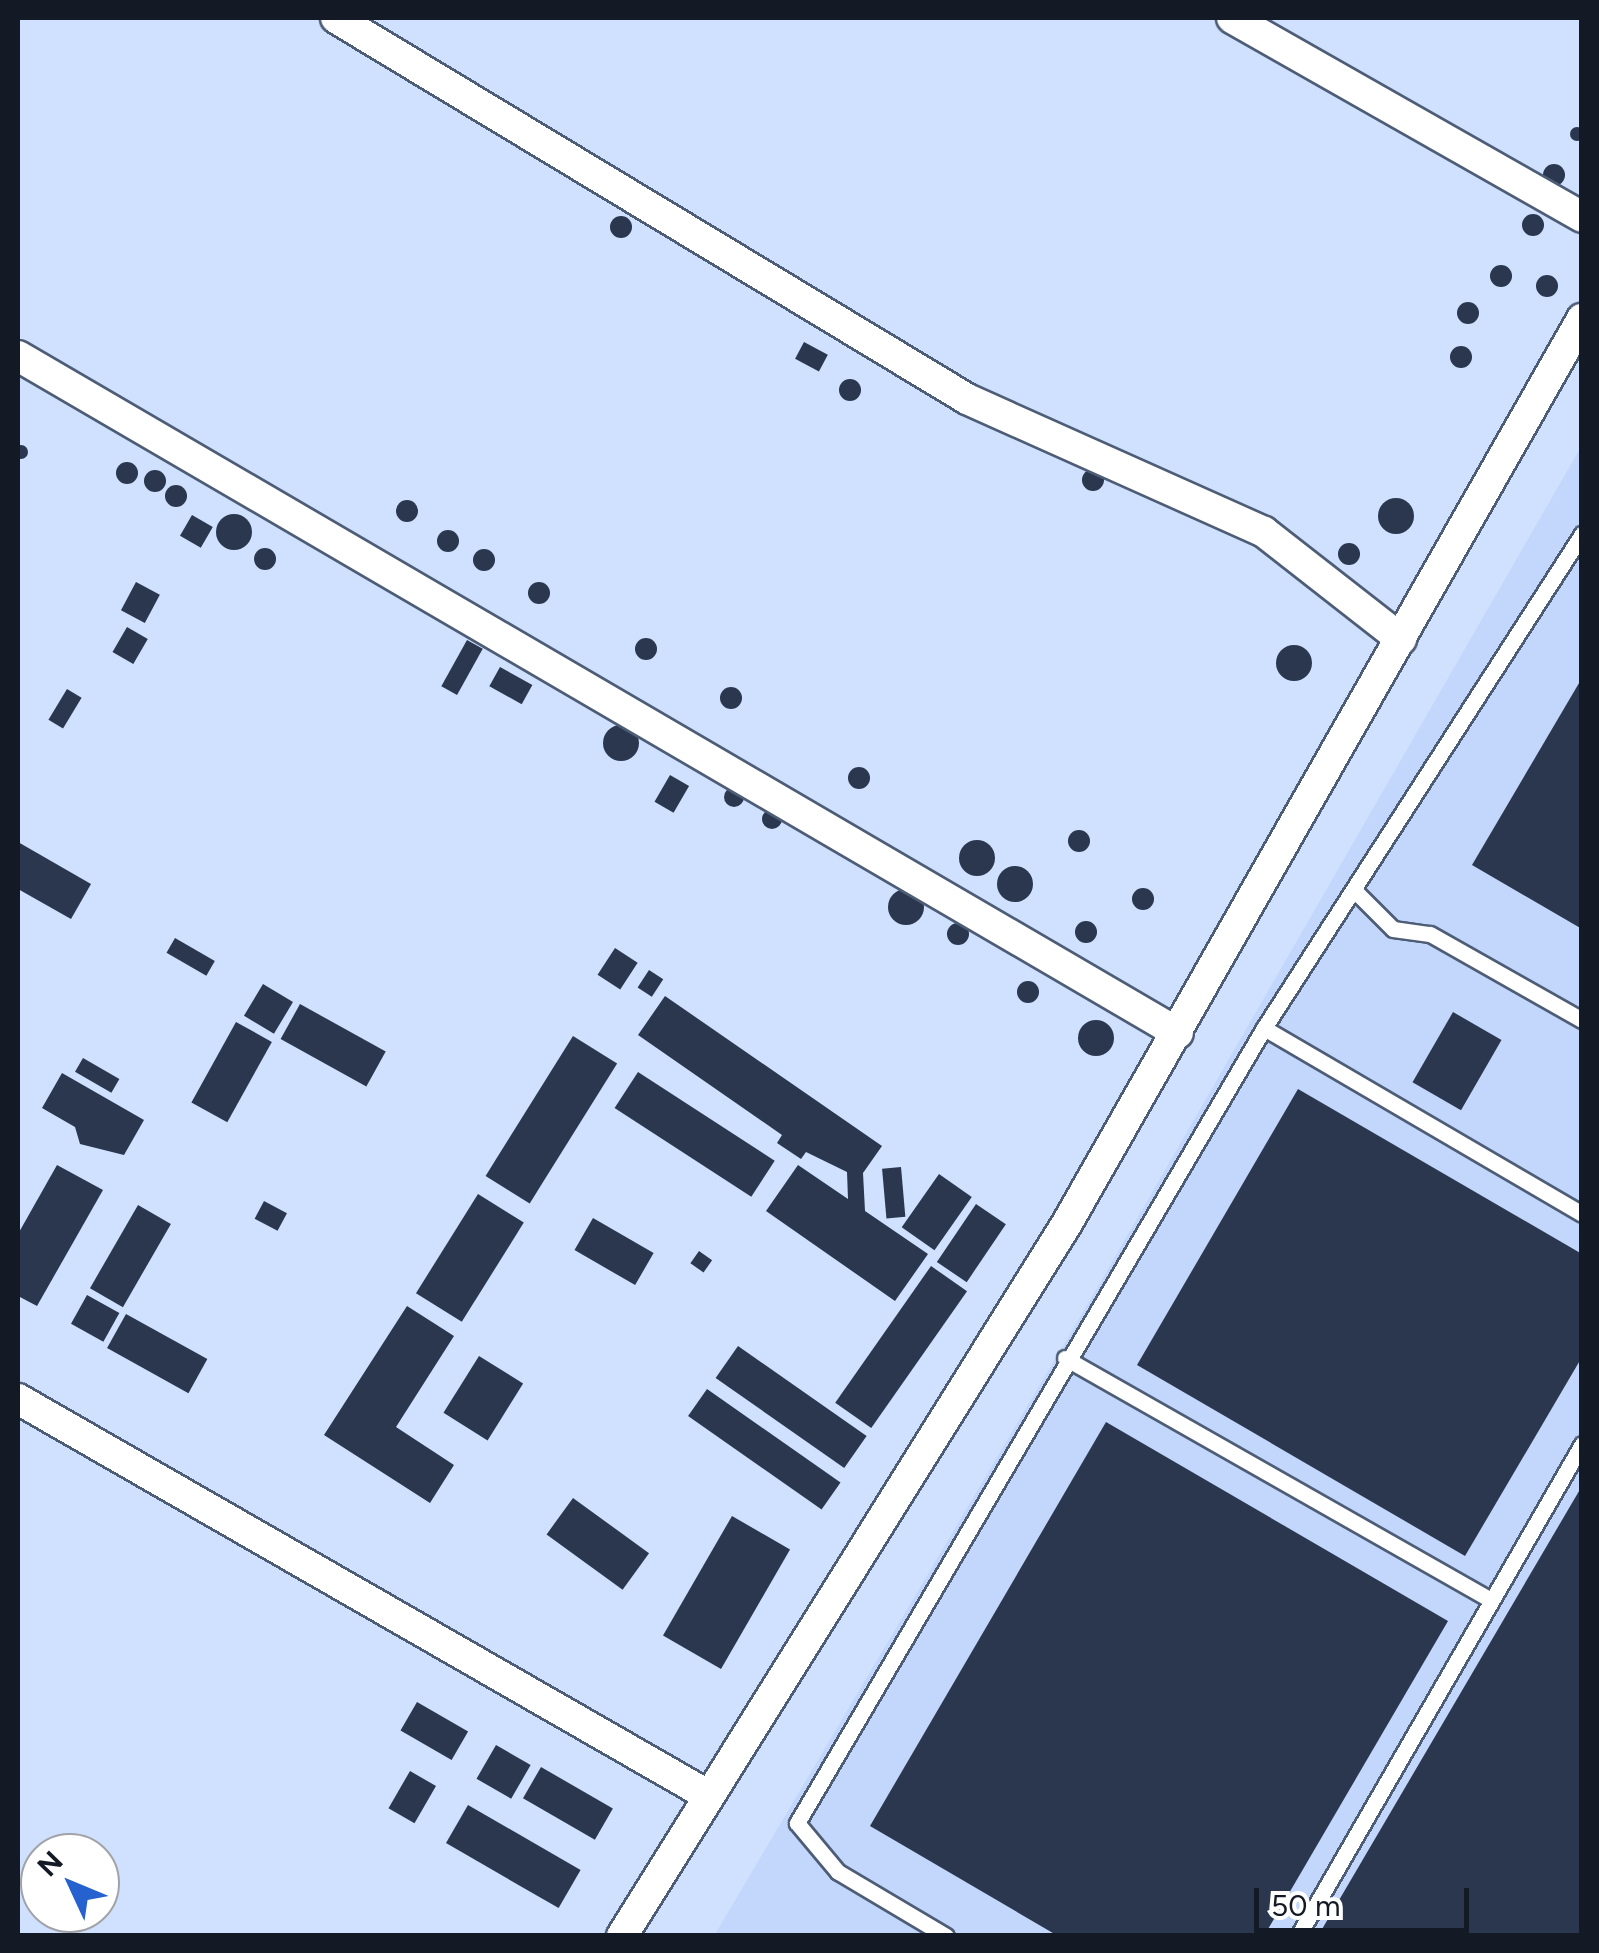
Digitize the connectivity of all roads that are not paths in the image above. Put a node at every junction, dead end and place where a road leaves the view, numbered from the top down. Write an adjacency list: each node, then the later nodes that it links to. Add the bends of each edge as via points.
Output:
1 (337, 18): 7 (street, via 966,399 1264,532)
2 (1232, 18): 3 (street)
3 (1582, 217)
4 (1582, 319): 7 (street)
5 (18, 356): 11 (street)
6 (1582, 534): 8 (lane)
7 (1401, 639): 11 (street)
8 (1356, 892): 9 (lane, via 1393,929 1430,934); 10 (lane)
9 (1582, 1020)
10 (1264, 1028): 12 (lane); 13 (lane)
11 (1178, 1033): 17 (street)
12 (1582, 1214)
13 (1065, 1358): 16 (lane); 19 (lane, via 797,1823 804,1842 838,1872)
14 (18, 1399): 17 (street)
15 (1582, 1444): 16 (lane)
16 (1490, 1599): 20 (lane)
17 (704, 1792): 18 (street)
18 (622, 1936)
19 (946, 1936)
20 (1298, 1936)

